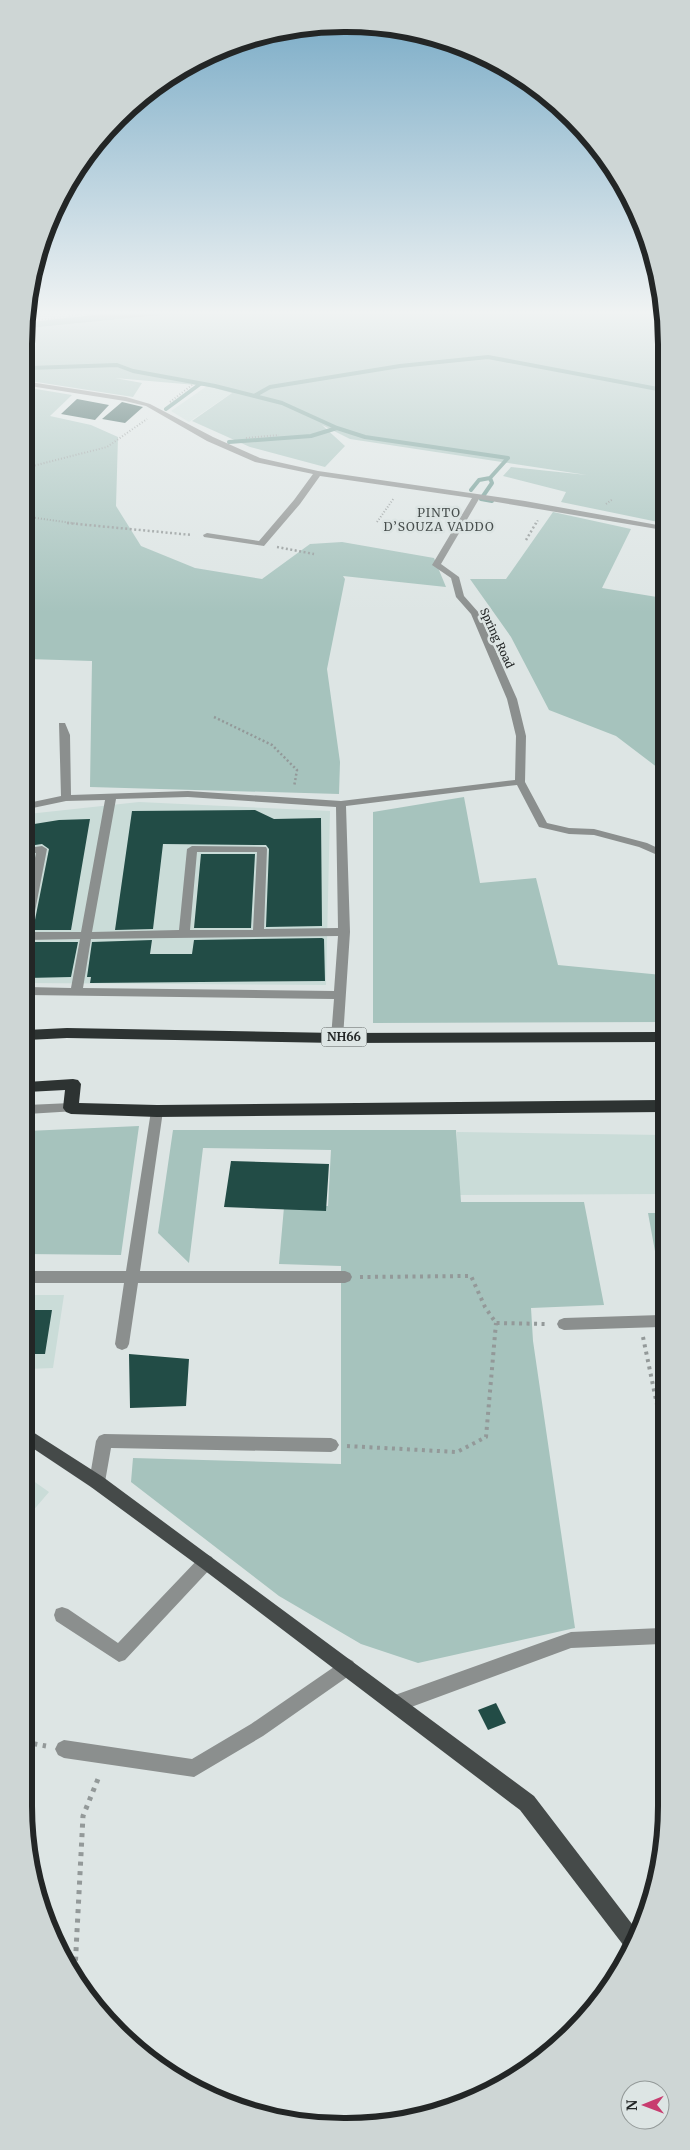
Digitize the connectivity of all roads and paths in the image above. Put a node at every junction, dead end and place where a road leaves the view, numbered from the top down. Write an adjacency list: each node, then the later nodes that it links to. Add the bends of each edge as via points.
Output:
1 (153, 412): 3 (path, via 107,447 81,456)
2 (160, 412): 4 (street, via 258,460)
3 (32, 465)
4 (318, 473): 5 (street); 13 (street)
5 (403, 485): 6 (street); 9 (path)
6 (474, 496): 7 (street); 17 (street, Spring Road, via 436,565 455,576 460,597 475,613 512,699 521,736)
7 (546, 507): 10 (street); 12 (path)
8 (32, 517): 11 (path, via 172,534)
9 (377, 522)
10 (658, 527)
11 (207, 535): 13 (street)
12 (526, 540)
13 (261, 544): 14 (path)
14 (314, 554)
15 (214, 717): 20 (path, via 272,745 297,770 296,784)
16 (64, 730): 19 (street)
17 (520, 782): 21 (street); 24 (street, via 543,825 594,832)
18 (111, 796): 19 (street); 20 (street, via 188,794); 29 (street)
19 (66, 798): 22 (street)
20 (284, 800): 21 (street)
21 (341, 804): 26 (street)
22 (32, 805)
23 (32, 850): 25 (street, via 42,849)
24 (658, 852)
25 (32, 903)
26 (344, 932): 27 (street); 33 (street)
27 (258, 933): 28 (street); 28 (street, via 262,849 192,849)
28 (184, 934): 29 (street)
29 (85, 935): 30 (street); 32 (street)
30 (32, 936)
31 (32, 991): 32 (street)
32 (76, 992): 33 (street)
33 (340, 995): 36 (street)
34 (32, 1035): 36 (highway, NH66)
35 (658, 1037): 36 (highway, NH66)
36 (338, 1038)
37 (32, 1087): 39 (highway, via 73,1084)
38 (658, 1106): 41 (highway)
39 (71, 1108): 40 (street); 41 (highway)
40 (32, 1110)
41 (157, 1110): 44 (street)
42 (345, 1276): 44 (street); 47 (path, via 471,1276 485,1308)
43 (32, 1277): 44 (street)
44 (131, 1278): 49 (street)
45 (658, 1321): 46 (street)
46 (639, 1322): 48 (street); 50 (path)
47 (496, 1323): 48 (path); 52 (path, via 486,1437 457,1452)
48 (564, 1324)
49 (122, 1344)
50 (658, 1410)
51 (32, 1439): 53 (main road)
52 (331, 1445): 53 (street, via 104,1441)
53 (97, 1482): 54 (main road)
54 (206, 1562): 55 (street, via 119,1654); 57 (main road)
55 (62, 1614)
56 (658, 1636): 58 (street, via 571,1640)
57 (347, 1667): 58 (main road); 60 (street, via 257,1730 194,1768)
58 (396, 1704): 61 (main road, via 527,1803)
59 (64, 1749): 60 (street)
60 (107, 1755): 62 (path, via 83,1816)
61 (629, 1936)
62 (74, 1962)

